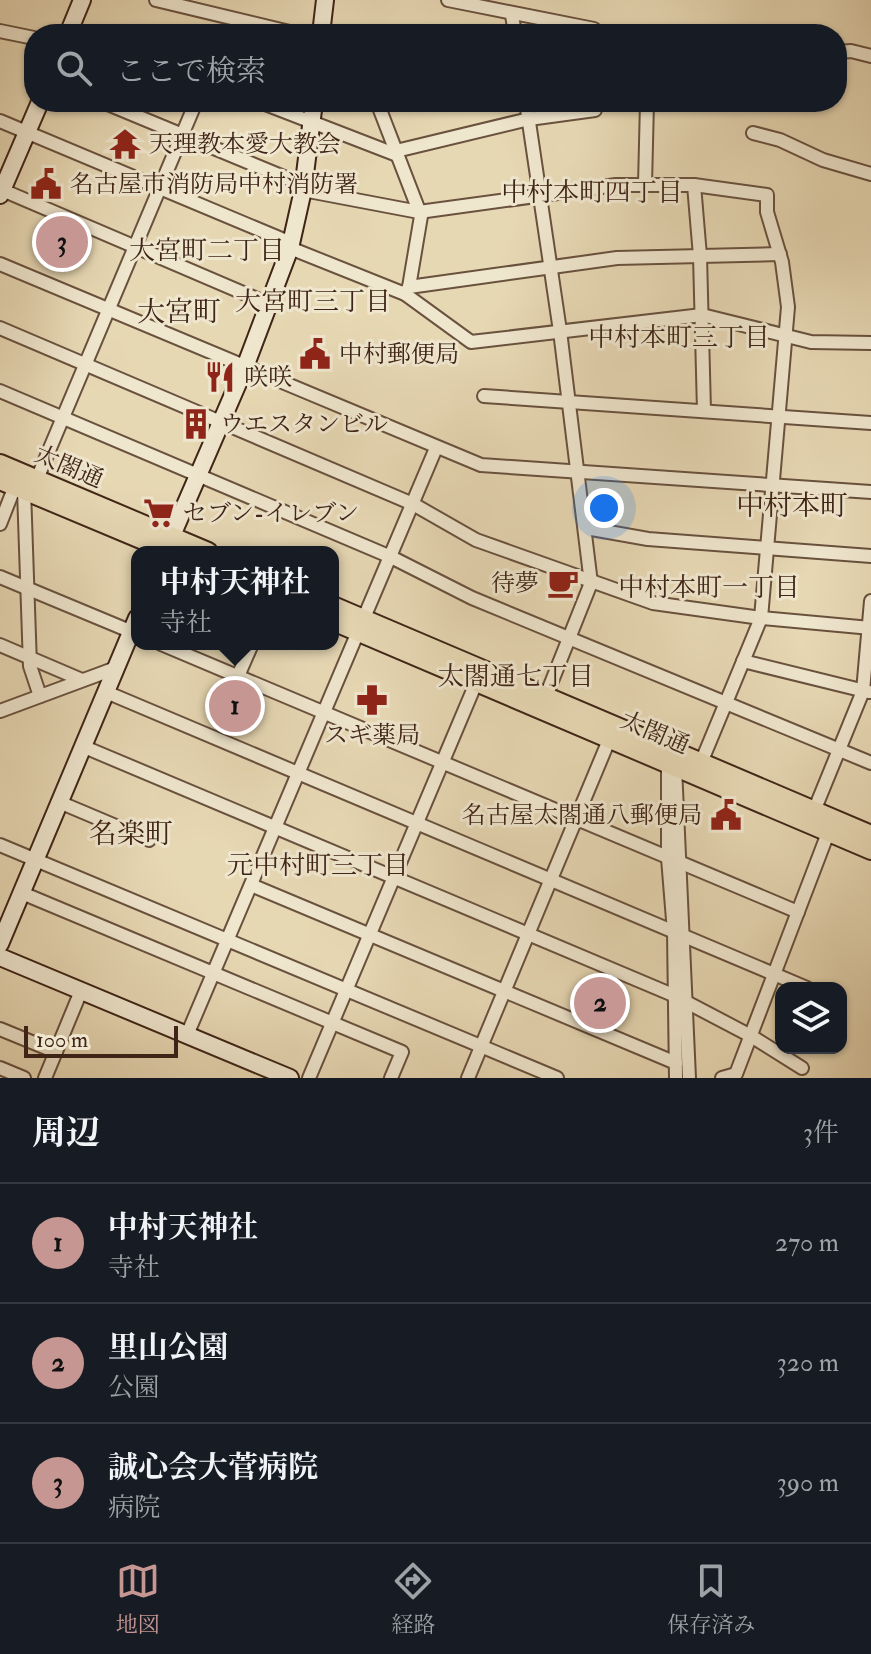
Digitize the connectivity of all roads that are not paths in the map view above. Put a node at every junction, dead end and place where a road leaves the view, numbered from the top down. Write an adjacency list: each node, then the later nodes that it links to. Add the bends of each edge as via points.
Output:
1 (82, 0): 6 (main road)
2 (156, 0): 7 (street)
3 (325, 0): 8 (main road)
4 (448, 0): 5 (street)
5 (512, 15): 9 (street); 10 (street)
6 (72, 24)
7 (256, 24)
8 (322, 24)
9 (513, 24)
10 (565, 24)
11 (0, 31): 12 (street)
12 (24, 36)
13 (847, 51): 14 (street)
14 (871, 56)
15 (36, 112): 27 (main road)
16 (126, 112): 29 (street)
17 (192, 112): 29 (street)
18 (284, 112): 26 (street)
19 (313, 112): 26 (main road)
20 (381, 112): 30 (street)
21 (528, 112): 24 (street)
22 (580, 112): 24 (street)
23 (647, 112): 32 (street)
24 (529, 119): 30 (street); 37 (street)
25 (0, 121): 27 (street)
26 (311, 123): 30 (street); 34 (main road)
27 (27, 132): 35 (street); 36 (main road)
28 (753, 133): 31 (street)
29 (182, 136): 34 (street); 35 (street)
30 (396, 153): 38 (street)
31 (871, 174)
32 (645, 185): 33 (street); 37 (street)
33 (694, 185): 41 (street, via 767,195); 42 (street)
34 (303, 188): 38 (street); 39 (main road)
35 (159, 190): 39 (street); 40 (street)
36 (1, 192): 40 (street)
37 (541, 197): 38 (street); 44 (street)
38 (419, 212): 45 (street)
39 (290, 246): 45 (street); 46 (main road)
40 (135, 247): 46 (street); 47 (street)
41 (780, 254): 42 (street); 51 (street, via 788,307)
42 (700, 256): 44 (street, via 617,258); 48 (street)
43 (0, 264): 47 (street)
44 (549, 268): 45 (street); 50 (street)
45 (407, 291): 50 (street, via 471,342)
46 (269, 304): 54 (main road)
47 (108, 311): 53 (street); 54 (street)
48 (702, 315): 50 (street); 51 (street); 58 (street)
49 (0, 328): 53 (street)
50 (560, 331): 57 (street)
51 (784, 335): 52 (street, via 811,342); 59 (street)
52 (871, 343)
53 (85, 364): 60 (street); 61 (street)
54 (245, 367): 61 (main road); 63 (street)
55 (0, 391): 60 (street)
56 (484, 396): 57 (street)
57 (568, 403): 58 (street); 65 (street)
58 (704, 411): 59 (street)
59 (777, 416): 62 (street); 68 (street)
60 (63, 417): 66 (street); 67 (street)
61 (222, 422): 66 (main road); 70 (street)
62 (871, 423)
63 (436, 448): 65 (street, via 481,465); 70 (street)
64 (0, 464): 67 (main road, 太閤通)
65 (578, 472): 68 (street); 72 (street)
66 (199, 475): 74 (main road); 77 (street)
67 (19, 484): 71 (street); 73 (main road, 太閤通); 80 (street)
68 (772, 486): 69 (street); 75 (street)
69 (871, 492)
70 (413, 504): 77 (street); 79 (street, via 476,540)
71 (0, 524)
72 (586, 528): 75 (street, via 648,539); 79 (street)
73 (167, 546)
74 (169, 546)
75 (767, 548): 76 (street); 83 (street)
76 (871, 556)
77 (391, 557): 85 (street); 89 (street)
78 (0, 577): 80 (street)
79 (591, 583): 83 (street, via 653,603); 89 (street)
80 (28, 589): 86 (street); 93 (street)
81 (871, 601): 87 (street)
82 (339, 610): 85 (main road, 太閤通)
83 (761, 618): 87 (street); 94 (street)
84 (339, 622): 85 (main road, 太閤通)
85 (362, 626): 98 (main road, 太閤通); 102 (main road, 太閤通); 105 (street)
86 (131, 627)
87 (870, 628): 100 (street)
88 (131, 636): 95 (main road)
89 (569, 638): 102 (street); 103 (street)
90 (0, 645): 93 (street)
91 (175, 650): 96 (street)
92 (249, 650): 96 (street)
93 (30, 658): 97 (street); 101 (street)
94 (743, 661): 100 (street); 103 (street)
95 (116, 668): 97 (street); 99 (main road)
96 (238, 676): 105 (street)
97 (82, 680): 101 (street)
98 (476, 683): 106 (main road, 太閤通); 109 (street)
99 (106, 692): 107 (main road); 113 (street)
100 (867, 692): 108 (street)
101 (40, 696): 104 (street)
102 (546, 696): 112 (main road, 太閤通)
103 (726, 702): 108 (street); 112 (street)
104 (0, 711)
105 (325, 713): 109 (street); 113 (street)
106 (609, 740): 111 (main road, 太閤通); 116 (street)
107 (82, 746): 114 (main road); 118 (street)
108 (839, 750): 110 (street); 115 (street)
109 (442, 763): 116 (street); 117 (street)
110 (871, 763)
111 (671, 766): 112 (main road, 太閤通); 124 (street); 126 (street)
112 (698, 769): 115 (main road, 太閤通); 119 (main road, 太閤通)
113 (299, 773): 117 (street); 118 (street)
114 (59, 802): 121 (street); 125 (main road)
115 (814, 811): 120 (main road, 太閤通)
116 (576, 819): 124 (street); 128 (street)
117 (417, 823): 127 (street); 128 (street)
118 (276, 828): 127 (street); 129 (street)
119 (828, 833): 123 (main road, 太閤通); 131 (street)
120 (871, 835)
121 (149, 840)
122 (0, 845): 125 (street)
123 (871, 850)
124 (668, 858): 126 (street); 134 (street)
125 (35, 859): 130 (main road); 135 (street)
126 (681, 863): 131 (street); 134 (street)
127 (394, 878): 132 (street); 133 (street)
128 (550, 879): 133 (street); 134 (street)
129 (251, 885): 132 (street); 135 (street)
130 (22, 893): 136 (main road); 138 (street)
131 (798, 912): 139 (street)
132 (370, 934): 141 (street); 142 (street)
133 (527, 934): 142 (street); 144 (street)
134 (679, 934): 139 (street); 144 (street); 145 (street)
135 (228, 940): 138 (street); 141 (street)
136 (0, 944)
137 (0, 957): 143 (main road)
138 (214, 973): 146 (street); 148 (street)
139 (775, 974): 140 (street); 149 (street)
140 (793, 982)
141 (347, 990): 146 (street); 150 (street)
142 (503, 990): 150 (street); 152 (street)
143 (81, 991): 148 (main road); 151 (street)
144 (673, 995): 145 (street); 152 (street)
145 (686, 1002): 149 (street); 163 (street)
146 (333, 1022): 158 (street); 159 (street, via 402,1052)
147 (0, 1029): 151 (street)
148 (187, 1035): 157 (main road)
149 (751, 1036): 154 (street); 164 (street, via 736,1074)
150 (479, 1046): 160 (street); 161 (street)
151 (56, 1052): 156 (street)
152 (676, 1063): 162 (street)
153 (0, 1068): 155 (street)
154 (802, 1068)
155 (24, 1078)
156 (45, 1078)
157 (290, 1078)
158 (309, 1078)
159 (391, 1078)
160 (468, 1078)
161 (557, 1078)
162 (676, 1078)
163 (689, 1078)
164 (722, 1078)

